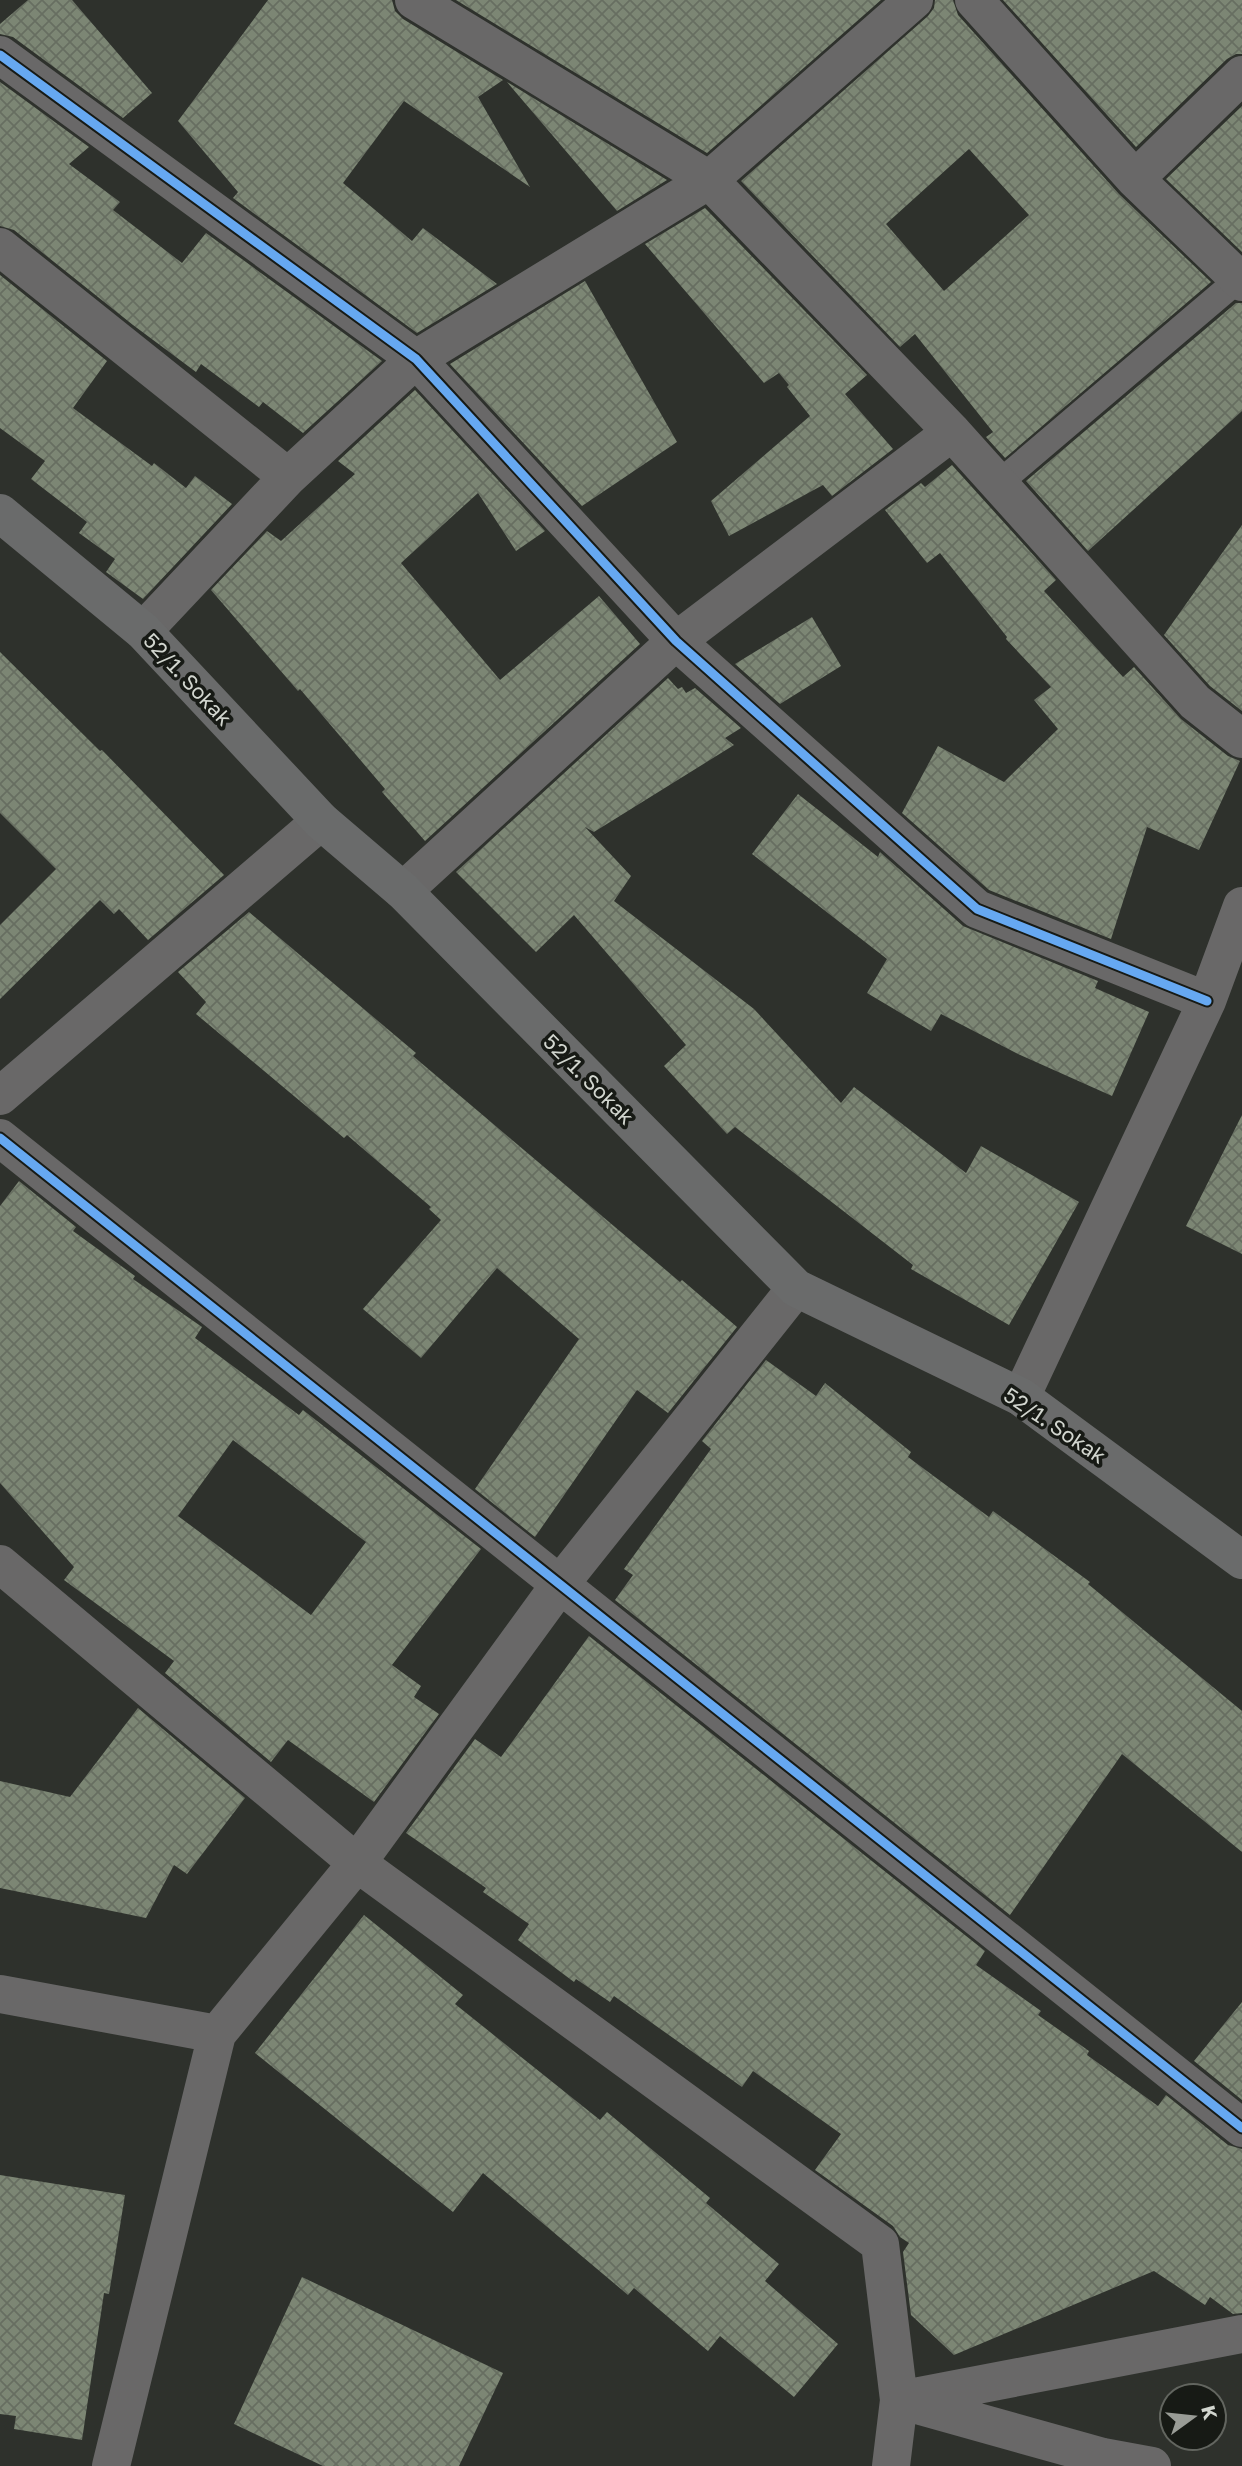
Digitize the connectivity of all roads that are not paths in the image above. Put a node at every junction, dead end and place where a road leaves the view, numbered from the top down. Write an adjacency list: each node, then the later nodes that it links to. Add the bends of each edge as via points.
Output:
1 (414, 0): 7 (street)
2 (914, 0): 7 (street)
3 (974, 0): 6 (street)
4 (0, 55): 10 (street)
5 (1242, 75): 6 (street)
6 (1135, 179): 9 (street)
7 (709, 180): 10 (street); 11 (street)
8 (0, 247): 12 (street)
9 (1240, 280): 13 (lane)
10 (416, 359): 12 (street); 16 (street)
11 (952, 432): 13 (street); 16 (street)
12 (288, 477): 15 (street)
13 (998, 484): 17 (street, via 1195,702)
14 (0, 513): 15 (main road, 52/1. Sokak)
15 (143, 631): 18 (main road, 52/1. Sokak)
16 (676, 641): 19 (street); 21 (street, via 977,909)
17 (1242, 739)
18 (320, 821): 19 (main road, 52/1. Sokak); 22 (street)
19 (403, 891): 24 (main road, 52/1. Sokak)
20 (1242, 906): 21 (street)
21 (1208, 1000): 25 (street)
22 (0, 1096)
23 (0, 1138): 28 (street)
24 (796, 1288): 25 (main road, 52/1. Sokak); 28 (street)
25 (1021, 1397): 26 (main road, 52/1. Sokak)
26 (1242, 1560)
27 (0, 1564): 29 (street)
28 (561, 1583): 29 (street); 32 (street)
29 (357, 1863): 31 (street); 34 (street, via 880,2245)
30 (0, 1994): 31 (street)
31 (217, 2034): 35 (street)
32 (1242, 2128)
33 (1242, 2334): 34 (street)
34 (900, 2400): 36 (street); 37 (street)
35 (111, 2466)
36 (891, 2466)
37 (1152, 2466)

